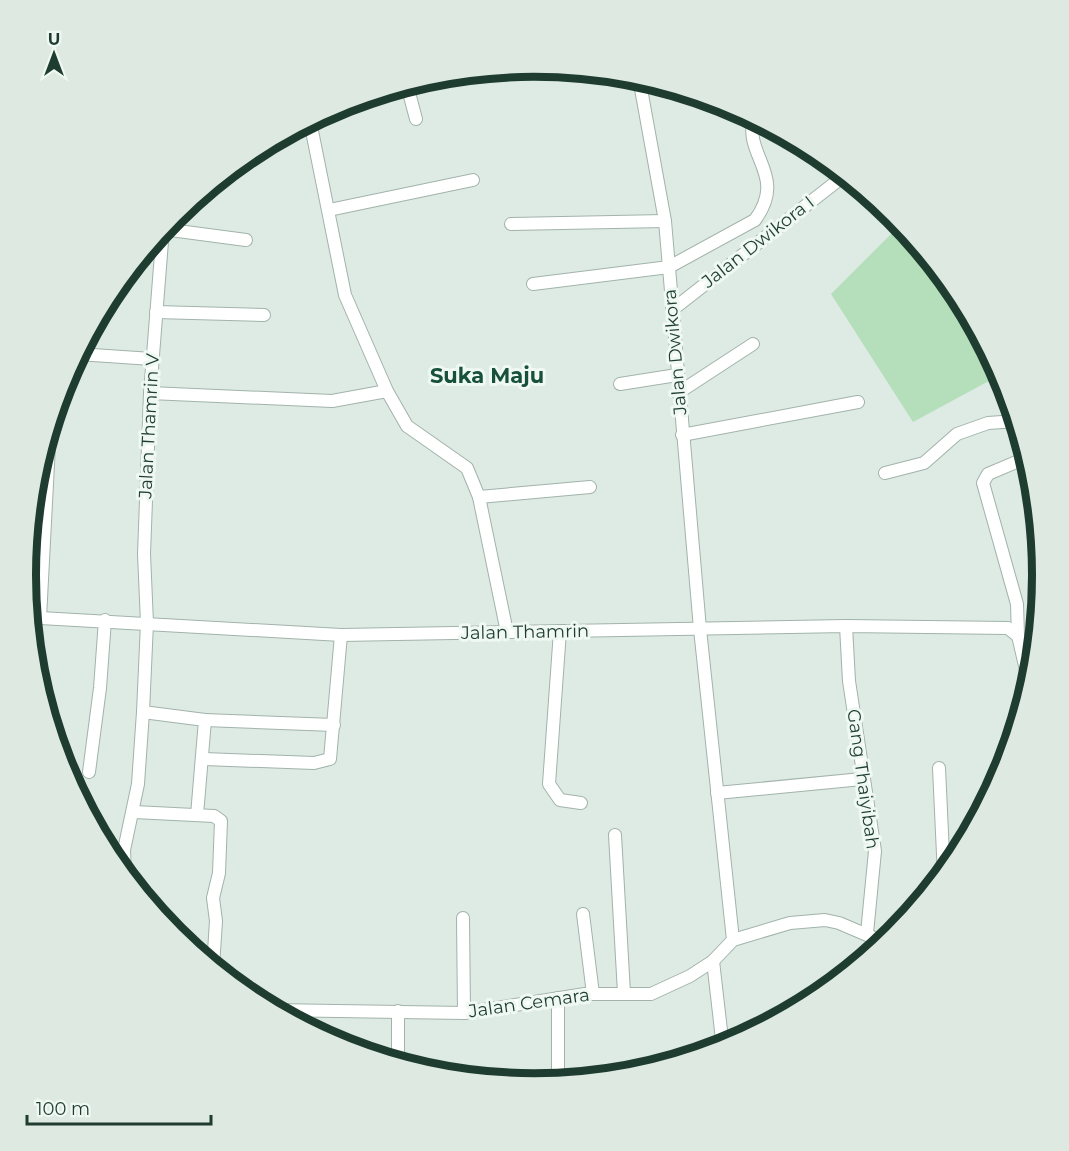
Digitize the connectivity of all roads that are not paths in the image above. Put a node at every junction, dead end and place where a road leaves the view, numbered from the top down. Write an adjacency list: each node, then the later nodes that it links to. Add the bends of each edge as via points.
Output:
1 (641, 89): 9 (street, Jalan Dwikora)
2 (409, 93): 3 (street)
3 (416, 119)
4 (754, 127): 14 (street, via 753,138 768,177 768,193 756,220)
5 (312, 129): 8 (street)
6 (473, 180): 8 (street)
7 (838, 180): 16 (street, Jalan Dwikora I)
8 (329, 210): 24 (street, via 345,295)
9 (665, 221): 10 (street); 14 (street, Jalan Dwikora)
10 (511, 224)
11 (175, 231): 12 (street)
12 (246, 240)
13 (162, 245): 17 (street, Jalan Thamrin V)
14 (669, 267): 15 (street); 16 (street, Jalan Dwikora)
15 (532, 284)
16 (672, 310): 22 (street, Jalan Dwikora)
17 (156, 312): 18 (street); 21 (street, Jalan Thamrin V)
18 (264, 315)
19 (753, 344): 26 (street)
20 (87, 355): 21 (street)
21 (152, 359): 25 (street, Jalan Thamrin V)
22 (676, 375): 23 (street); 26 (street, Jalan Dwikora)
23 (620, 384)
24 (387, 391): 25 (street, via 332,401); 34 (street, via 407,426 467,468)
25 (150, 393): 40 (street, Jalan Thamrin V, via 144,554)
26 (678, 393): 29 (street, Jalan Dwikora)
27 (858, 402): 29 (street)
28 (1009, 422): 32 (street, via 988,423 957,434 924,463)
29 (682, 435): 42 (street, Jalan Dwikora)
30 (1019, 461): 46 (street, via 988,474 983,483 1017,604)
31 (47, 473): 36 (street)
32 (885, 473)
33 (590, 487): 34 (street)
34 (479, 497): 44 (street)
35 (40, 508): 36 (street)
36 (45, 508): 37 (street)
37 (37, 598)
38 (38, 616): 39 (street, Jalan Thamrin)
39 (105, 621): 40 (street, Jalan Thamrin); 53 (street)
40 (147, 623): 45 (street, Jalan Thamrin); 48 (street, Jalan Thamrin V)
41 (846, 626): 42 (street, Jalan Thamrin); 46 (street, Jalan Thamrin, via 1008,628); 54 (street, Gang Thaiyibah)
42 (700, 629): 43 (street, Jalan Thamrin); 55 (street)
43 (560, 631): 44 (street, Jalan Thamrin); 56 (street, via 549,784 560,800)
44 (507, 632): 45 (street, Jalan Thamrin)
45 (341, 635): 50 (street)
46 (1018, 636): 47 (street)
47 (1027, 654)
48 (143, 712): 49 (street); 57 (street, Jalan Thamrin V)
49 (205, 720): 50 (street); 51 (street)
50 (334, 725): 51 (street, via 330,759 323,763)
51 (204, 759): 58 (street)
52 (939, 768): 61 (street)
53 (89, 772)
54 (862, 779): 55 (street); 64 (street, Gang Thaiyibah, via 875,851)
55 (717, 793): 66 (street)
56 (581, 803)
57 (134, 812): 58 (street); 60 (street, Jalan Thamrin V)
58 (197, 815): 67 (street, via 214,816 221,821 219,873 213,898)
59 (615, 835): 69 (street)
60 (124, 858)
61 (943, 860)
62 (583, 914): 70 (street)
63 (463, 918): 74 (street)
64 (867, 933): 65 (street, Jalan Cemara); 66 (street, Jalan Cemara, via 825,920 775,926)
65 (876, 938)
66 (732, 940): 68 (street, Jalan Cemara)
67 (214, 956)
68 (713, 961): 69 (street, Jalan Cemara, via 651,994); 75 (street)
69 (624, 993): 70 (street, Jalan Cemara)
70 (593, 994): 71 (street, Jalan Cemara)
71 (558, 998): 74 (street, Jalan Cemara); 77 (street)
72 (291, 1010): 73 (street, Jalan Cemara)
73 (398, 1011): 74 (street, Jalan Cemara); 76 (street)
74 (464, 1013)
75 (722, 1037)
76 (398, 1055)
77 (558, 1073)

